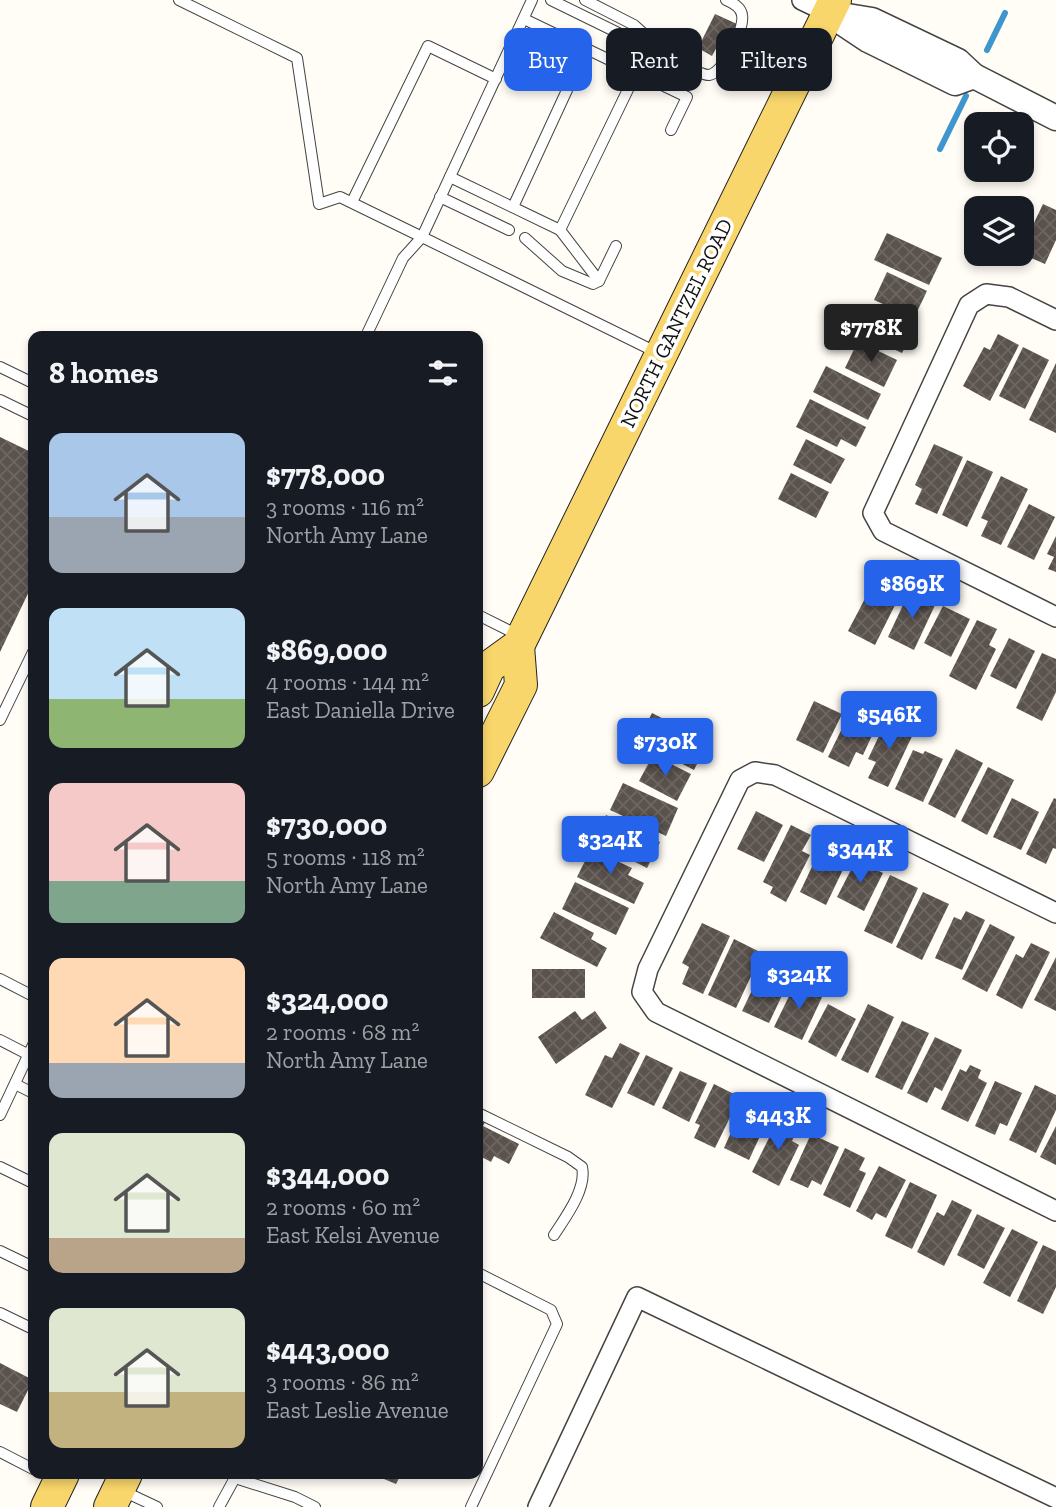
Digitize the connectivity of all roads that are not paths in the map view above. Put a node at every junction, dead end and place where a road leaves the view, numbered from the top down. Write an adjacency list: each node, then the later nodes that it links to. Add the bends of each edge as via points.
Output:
1 (179, 0): 20 (lane, via 297,58 319,204 340,197)
2 (532, 0): 7 (lane)
3 (551, 0): 9 (lane)
4 (585, 0): 10 (lane)
5 (726, 0): 11 (lane, via 739,8 742,27 724,64 709,75)
6 (822, 4): 16 (street, via 873,20 958,61 974,76); 30 (main road, NORTH GANTZEL ROAD)
7 (524, 19): 8 (lane); 12 (lane)
8 (543, 28)
9 (607, 28)
10 (637, 28)
11 (702, 73)
12 (496, 79): 18 (lane); 20 (lane, via 428,46)
13 (567, 91): 21 (lane)
14 (627, 91): 23 (lane)
15 (674, 91): 17 (lane, via 687,97)
16 (1056, 117)
17 (671, 130)
18 (450, 177): 19 (lane); 21 (lane)
19 (440, 197): 22 (lane); 24 (lane)
20 (352, 202): 24 (lane)
21 (513, 207): 23 (lane)
22 (509, 230)
23 (560, 230): 27 (lane)
24 (422, 237): 29 (lane, via 403,258); 30 (lane)
25 (524, 237): 27 (lane, via 562,271 593,284)
26 (616, 246): 27 (lane)
27 (599, 281)
28 (1056, 320): 35 (street, via 1009,298 986,294 969,304 873,513 883,531)
29 (368, 331)
30 (661, 354): 37 (main road, NORTH GANTZEL ROAD)
31 (0, 367): 32 (lane)
32 (28, 381)
33 (0, 400): 34 (lane)
34 (28, 414)
35 (1056, 617)
36 (483, 618): 37 (lane)
37 (520, 642): 39 (main road, NORTH GANTZEL ROAD, via 489,667); 41 (main road, via 521,685)
38 (28, 662): 40 (lane)
39 (483, 680)
40 (0, 720)
41 (483, 761)
42 (1056, 913): 54 (street, via 775,775 755,772 740,780 648,969 642,992 656,1012)
43 (0, 979): 44 (lane)
44 (28, 993)
45 (0, 1040): 46 (lane)
46 (28, 1050)
47 (28, 1060): 48 (lane)
48 (15, 1084): 49 (lane); 50 (lane)
49 (28, 1090)
50 (0, 1115)
51 (483, 1115): 55 (lane, via 582,1167 580,1188)
52 (0, 1167): 53 (lane)
53 (28, 1181)
54 (1056, 1211)
55 (554, 1235)
56 (0, 1251): 57 (lane)
57 (28, 1265)
58 (483, 1276): 70 (lane, via 551,1310 557,1324)
59 (0, 1313): 60 (lane)
60 (28, 1327)
61 (0, 1452): 62 (lane)
62 (28, 1468)
63 (234, 1479): 68 (lane)
64 (244, 1479): 69 (lane)
65 (118, 1490): 67 (lane)
66 (1056, 1498): 71 (street, via 637,1297)
67 (157, 1507)
68 (219, 1507)
69 (315, 1507)
70 (471, 1507)
71 (538, 1507)

